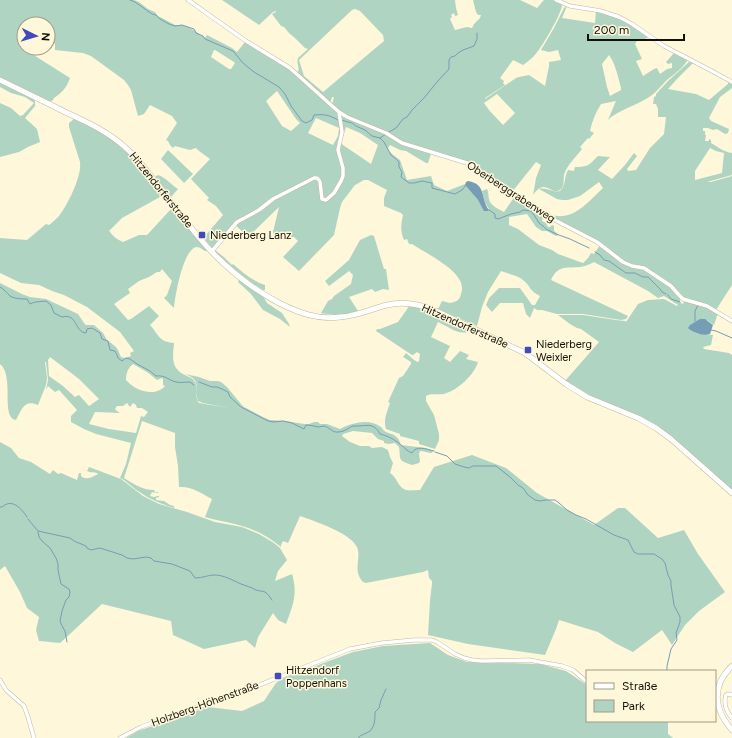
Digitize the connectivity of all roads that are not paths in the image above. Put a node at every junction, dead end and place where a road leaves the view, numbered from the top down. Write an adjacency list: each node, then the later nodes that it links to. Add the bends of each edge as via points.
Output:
1 (188, 0): 5 (street, Oberberggrabenweg, via 290,68)
2 (556, 0): 4 (street, via 570,6 619,17 664,46)
3 (0, 80): 6 (main road, Hitzendorferstraße, via 89,123 121,144 140,162)
4 (732, 82)
5 (339, 112): 6 (street, via 342,132 338,148 344,168 341,181 329,198 322,199 320,181 314,178 273,199 237,222); 7 (street, Oberberggrabenweg, via 402,143 470,164 549,217 597,242 623,262 646,269 671,286 682,298 709,307)
6 (212, 251): 8 (main road, Hitzendorferstraße, via 234,273 260,292 308,315 340,318 387,305 407,303 428,308 472,327 525,353 584,396 656,428 672,439)
7 (732, 321)
8 (732, 493)
9 (732, 666): 13 (main road, via 721,680)
10 (0, 680): 16 (street, via 6,690 24,706)
11 (586, 681): 17 (street, Holzberg-Höhenstraße, via 573,670 562,666 529,660 472,660 455,654 432,640 382,643 350,649 239,693 141,727)
12 (732, 695): 14 (street, via 726,695 725,701 726,709)
13 (716, 698): 15 (main road, via 720,713)
14 (732, 718)
15 (732, 730)
16 (34, 738)
17 (120, 738)

